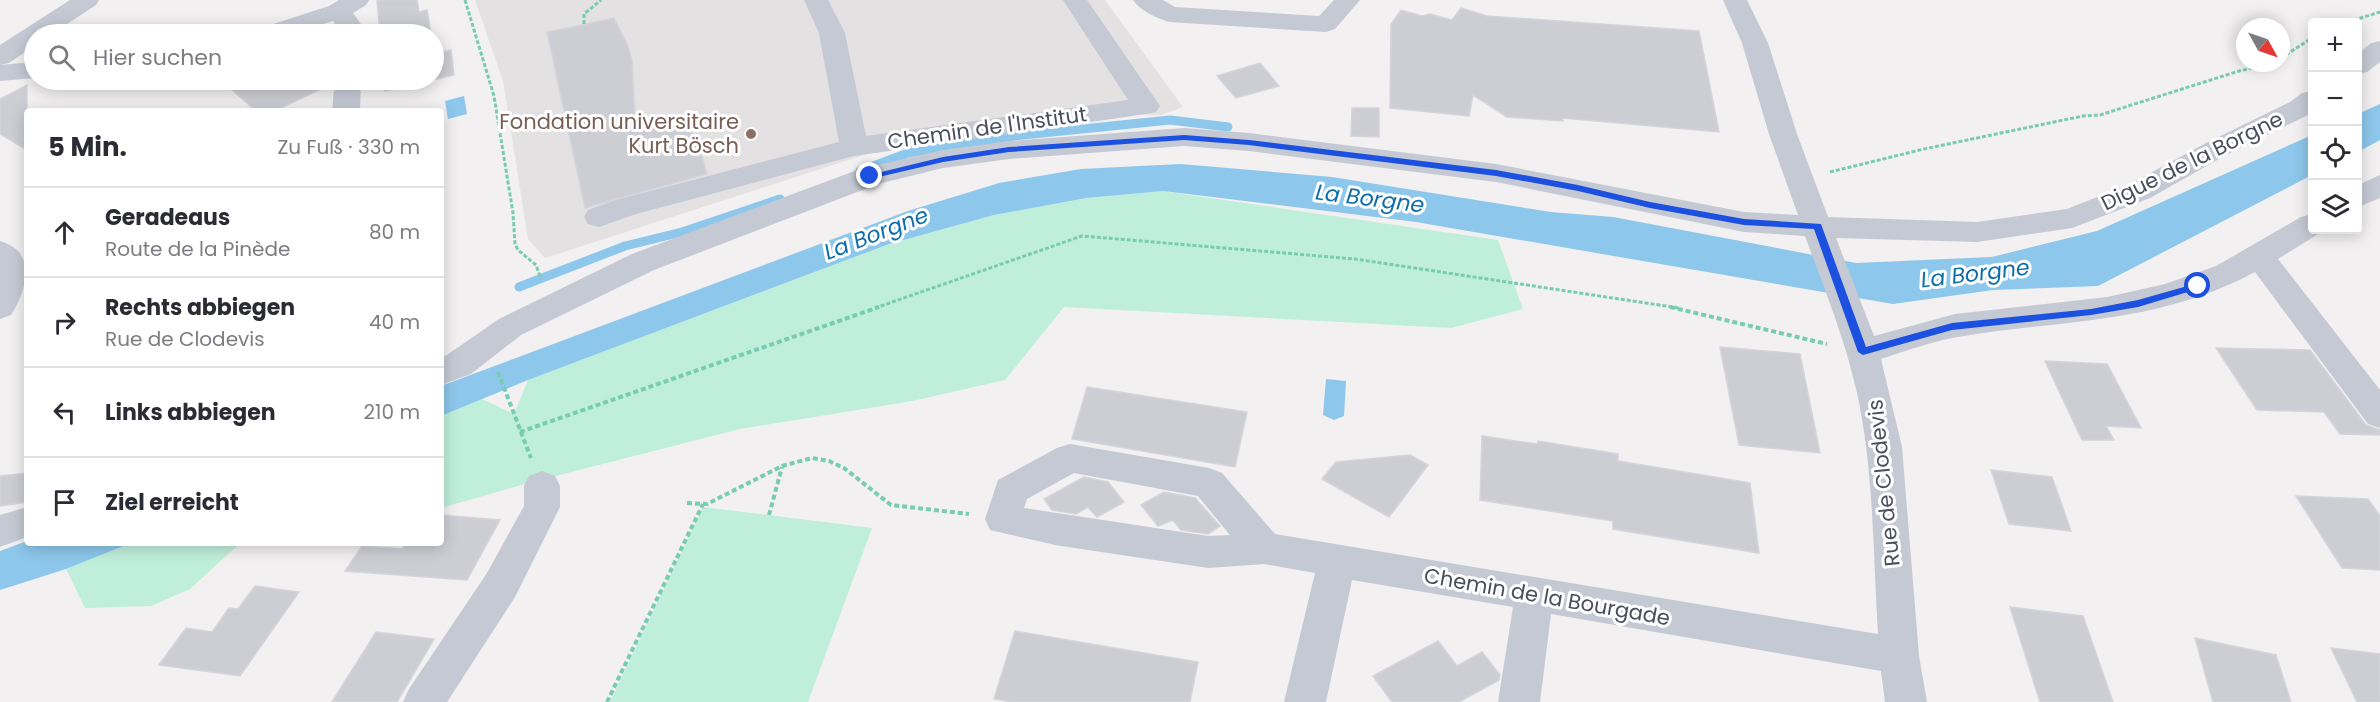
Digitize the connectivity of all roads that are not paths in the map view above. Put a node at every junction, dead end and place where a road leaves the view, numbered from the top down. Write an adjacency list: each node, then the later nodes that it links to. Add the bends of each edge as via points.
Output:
1 (87, 0): 8 (street)
2 (816, 0): 19 (street, via 832,33)
3 (1075, 0): 19 (street, Chemin de l'Institut, via 1146,106)
4 (1145, 0): 5 (street, via 1169,14 1326,24)
5 (1348, 0)
6 (1735, 0): 25 (street, Rue de Clodevis, via 1755,43)
7 (347, 5): 9 (street); 10 (street)
8 (51, 24)
9 (295, 24)
10 (350, 24)
11 (24, 43): 13 (street)
12 (2380, 49): 14 (street)
13 (2, 58): 15 (street)
14 (2362, 63)
15 (24, 66)
16 (347, 90): 18 (street)
17 (2308, 102): 25 (street, Digue de la Borgne, via 2140,191 2073,218 1977,232)
18 (346, 108)
19 (854, 147): 22 (street, via 788,175); 23 (street)
20 (2380, 184): 21 (street)
21 (2362, 195)
22 (693, 200)
23 (599, 217)
24 (2308, 227): 27 (street)
25 (1819, 230): 29 (street, Rue de Clodevis); 30 (street, Digue de la Borgne, via 1744,222 1496,173 1249,142 1184,137 1009,150 943,159 870,176 643,262 510,327 459,365)
26 (0, 252): 28 (street, via 12,262)
27 (2259, 256): 29 (street, via 2198,286 2138,303 1952,327); 31 (street)
28 (0, 307)
29 (1863, 352): 38 (street, Rue de Clodevis, via 1884,447)
30 (444, 371)
31 (2380, 415)
32 (542, 486): 39 (street, via 542,507 501,585)
33 (24, 523): 34 (street)
34 (0, 531)
35 (1264, 548): 35 (street, Chemin de la Bourgade, via 1208,552 1003,519 1011,490 1070,458 1209,483); 36 (street, Chemin de la Bourgade)
36 (1337, 561): 37 (street, Chemin de la Bourgade); 40 (street)
37 (1534, 596): 38 (street, Chemin de la Bourgade); 41 (street)
38 (1899, 656): 42 (street, Rue de Clodevis)
39 (423, 702)
40 (1305, 702)
41 (1519, 702)
42 (1906, 702)

